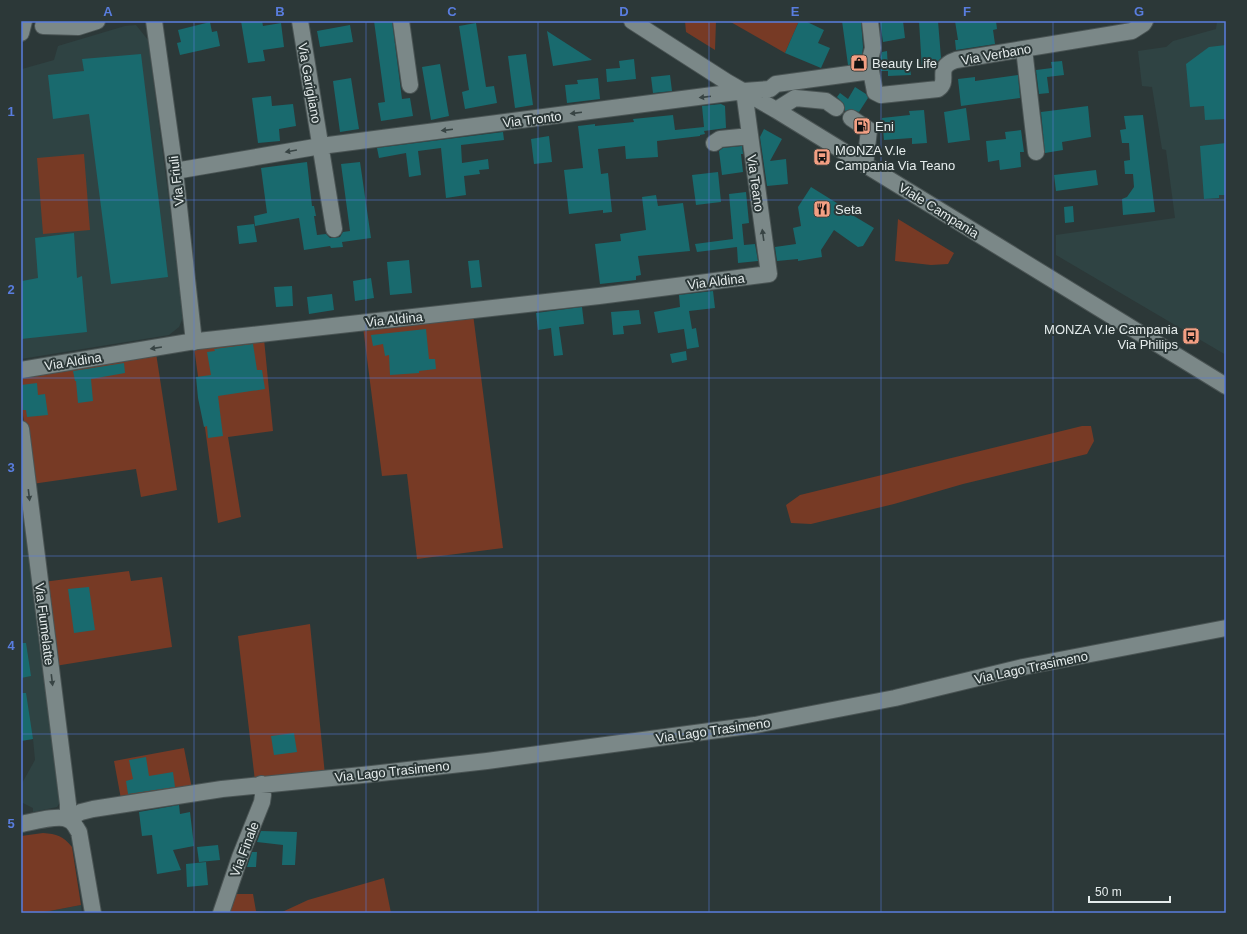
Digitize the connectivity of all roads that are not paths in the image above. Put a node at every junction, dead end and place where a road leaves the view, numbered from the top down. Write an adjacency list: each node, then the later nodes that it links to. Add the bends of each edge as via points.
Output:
1 (24, 21): 10 (street)
2 (97, 21): 9 (street, via 78,27)
3 (154, 21): 23 (street, Via Friuli)
4 (300, 21): 20 (street, Via Garigliano)
5 (402, 21): 13 (street)
6 (632, 21): 14 (street, Viale Campania)
7 (870, 21): 12 (street, via 873,48 870,59)
8 (1144, 21): 11 (street, Via Verbano, via 1132,31)
9 (43, 26)
10 (21, 33)
11 (1024, 49): 12 (street, Via Verbano, via 947,63 943,83 938,89 881,95 875,92); 21 (street)
12 (871, 71): 14 (street, via 776,84 770,89)
13 (410, 85)
14 (744, 91): 16 (street, Viale Campania); 18 (street, Via Teano); 20 (street, Via Tronto, one-way to 20)
15 (836, 108): 16 (street, via 826,100 795,98)
16 (776, 110): 22 (street, Viale Campania)
17 (851, 118): 22 (street, via 869,130)
18 (750, 136): 19 (street, via 720,139); 25 (street, Via Teano, one-way to 18)
19 (714, 143)
20 (321, 146): 23 (street, Via Tronto, one-way to 23); 24 (street)
21 (1036, 152)
22 (865, 165): 28 (street, Viale Campania)
23 (174, 171): 26 (street, Via Friuli)
24 (334, 229)
25 (769, 274): 26 (street, Via Aldina)
26 (194, 342): 27 (street, Via Aldina, one-way to 27)
27 (21, 370)
28 (1226, 386)
29 (21, 428): 32 (street, Via Fiumelatte, one-way to 32)
30 (1226, 628): 31 (street, Via Lago Trasimeno, via 1023,667 895,698 754,725 487,760)
31 (262, 784): 32 (street, Via Lago Trasimeno, via 120,804 81,812); 35 (street, Via Finale, via 262,802)
32 (68, 819): 33 (street, via 53,818); 34 (street, via 79,832)
33 (21, 824)
34 (93, 913)
35 (221, 913)

